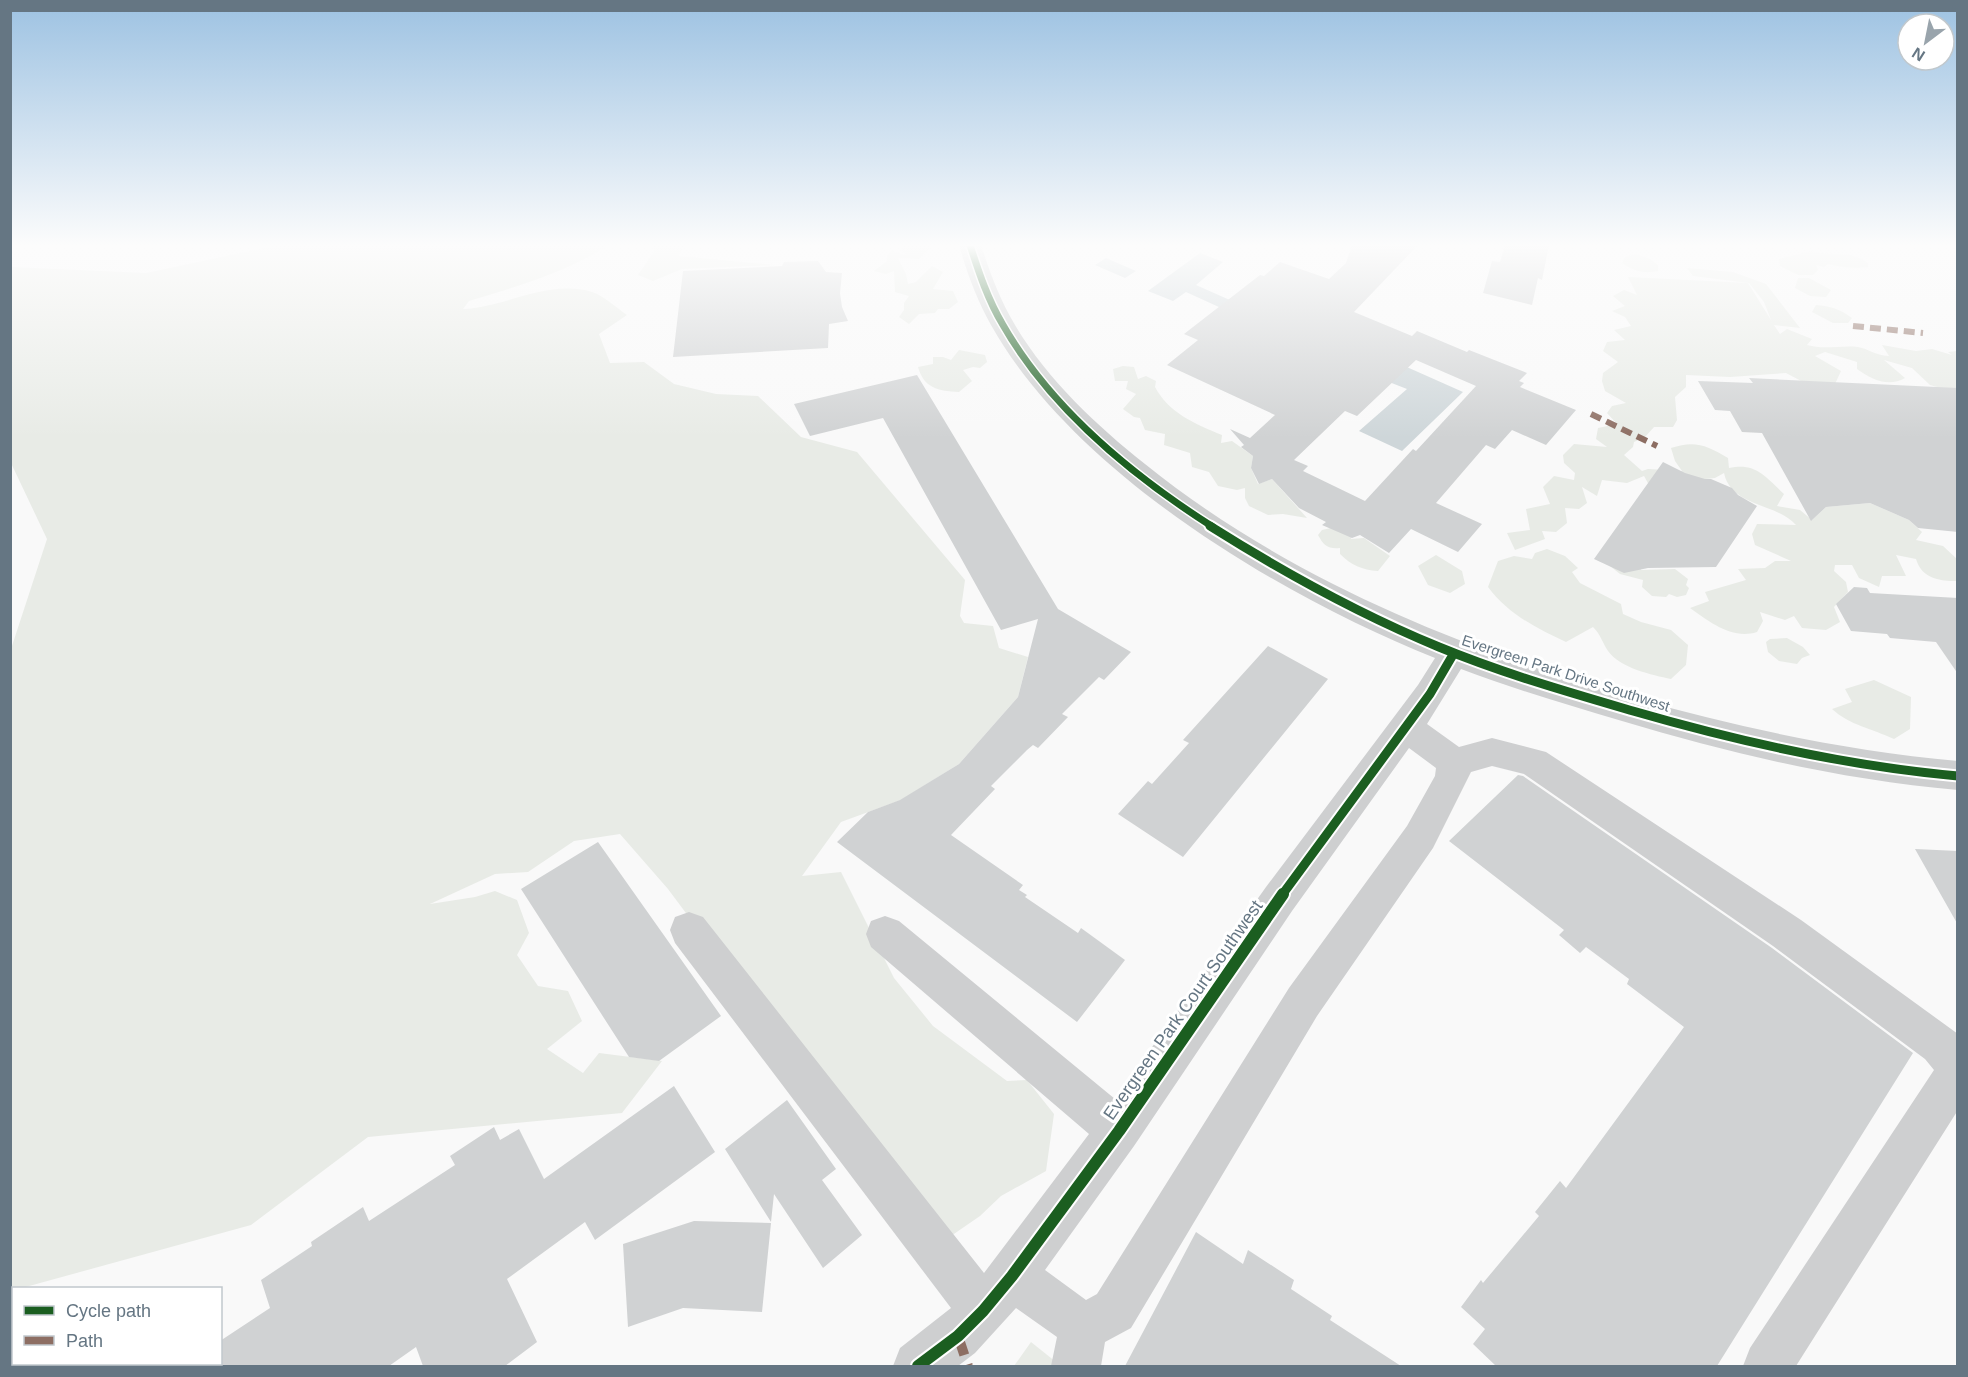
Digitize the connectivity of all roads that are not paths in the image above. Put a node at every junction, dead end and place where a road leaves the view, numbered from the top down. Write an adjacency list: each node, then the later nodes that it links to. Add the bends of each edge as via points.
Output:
1 (995, 309): 2 (street, Evergreen Park Drive Southwest, via 1040,378 1087,429 1138,475 1215,529 1300,579)
2 (1454, 653): 3 (street, Evergreen Park Court Southwest); 5 (street, Evergreen Park Drive Southwest, via 1577,695 1713,734 1806,754)
3 (1405, 727): 4 (street); 9 (street, Evergreen Park Court Southwest, via 1279,899)
4 (1455, 762): 8 (street, via 1491,752 1534,762 1787,933 1940,1045); 12 (street, via 1452,778 1420,837 1303,1002 1114,1311)
5 (1958, 776)
6 (689, 930): 11 (street)
7 (885, 934): 9 (street)
8 (1958, 1069): 14 (street)
9 (1119, 1131): 10 (street, Evergreen Park Court Southwest)
10 (1012, 1276): 11 (street, Evergreen Park Court Southwest); 12 (street)
11 (983, 1311): 13 (street, Evergreen Park Court Southwest)
12 (1080, 1347)
13 (918, 1366)
14 (1768, 1366)

